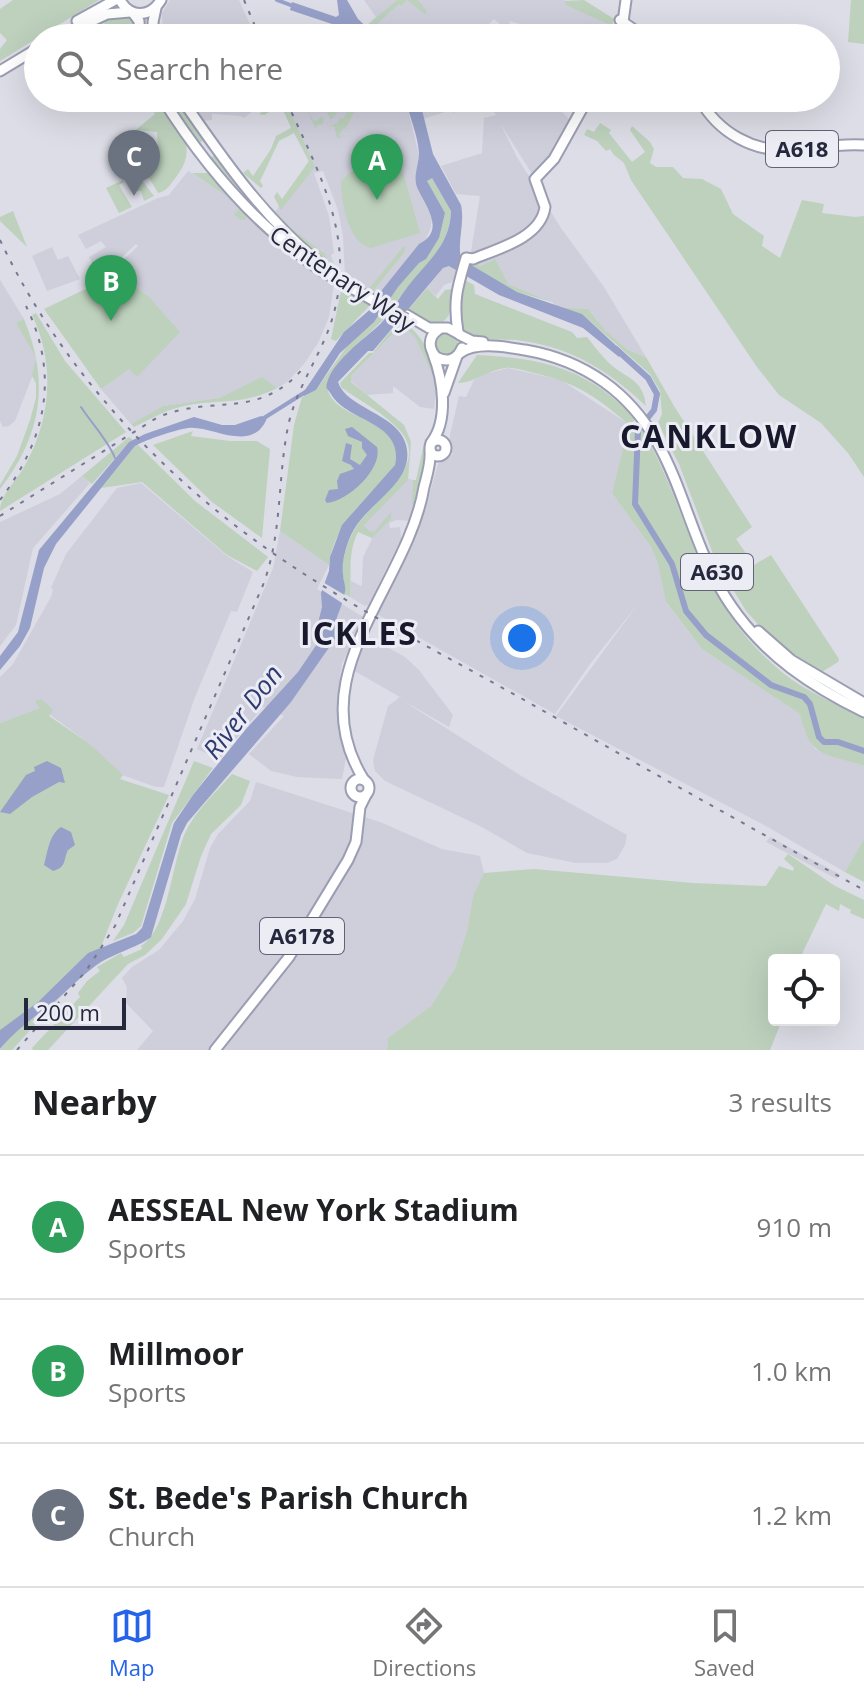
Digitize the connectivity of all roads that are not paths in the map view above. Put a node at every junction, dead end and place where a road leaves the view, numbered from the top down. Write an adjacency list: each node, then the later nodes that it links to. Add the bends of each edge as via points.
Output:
1 (117, 0): 4 (main road); 6 (main road)
2 (626, 0): 5 (main road)
3 (158, 4): 4 (main road, via 143,14); 9 (main road)
4 (132, 12): 7 (main road, via 107,14); 8 (main road)
5 (622, 18): 10 (main road); 11 (main road)
6 (72, 24)
7 (86, 24)
8 (139, 24)
9 (153, 24)
10 (620, 24)
11 (628, 24)
12 (24, 53): 13 (main road)
13 (0, 68)
14 (172, 112): 20 (main road, Centenary Way / A630)
15 (191, 112): 19 (main road, Centenary Way / A630)
16 (580, 112): 22 (main road, via 535,182 545,210 539,223 526,235 466,260)
17 (710, 112): 18 (main road, A618, via 723,130 758,146 789,150)
18 (864, 145)
19 (255, 196): 20 (main road, A630, via 273,221); 21 (main road, Centenary Way / A630)
20 (269, 230): 21 (main road, Centenary Way / A630)
21 (324, 269): 23 (main road, Centenary Way / A630, bridge)
22 (454, 312): 24 (main road); 25 (main road)
23 (406, 317): 24 (main road, Centenary Way / A630); 26 (main road, Centenary Way / A630)
24 (441, 329): 25 (main road, A630); 26 (main road, via 431,338)
25 (459, 334): 27 (main road); 29 (main road, A630, via 472,341 527,345 566,356 616,385)
26 (432, 351): 27 (main road, A630, via 443,360); 28 (main road)
27 (458, 355): 28 (main road); 29 (main road, A630, via 472,347 500,347 558,358 597,378)
28 (441, 400): 30 (main road)
29 (643, 414): 31 (main road, A630)
30 (439, 426): 32 (main road); 33 (main road)
31 (655, 432): 36 (main road, A630, via 673,461 706,550 732,600 758,631); 37 (main road, A630, via 719,587 763,645 791,671)
32 (444, 442): 33 (main road, via 437,440); 34 (main road)
33 (430, 447): 34 (main road); 35 (main road)
34 (441, 456): 35 (main road)
35 (424, 492): 40 (main road, via 346,676 343,709)
36 (822, 680): 37 (main road); 38 (main road, A630)
37 (829, 694): 39 (main road, A630)
38 (864, 703)
39 (864, 712)
40 (359, 781): 41 (main road, via 351,788); 42 (main road, via 369,786)
41 (353, 795): 42 (main road); 43 (main road)
42 (366, 795): 43 (main road, A6178)
43 (360, 807): 44 (main road, A6178, via 348,860 289,957)
44 (215, 1050)

